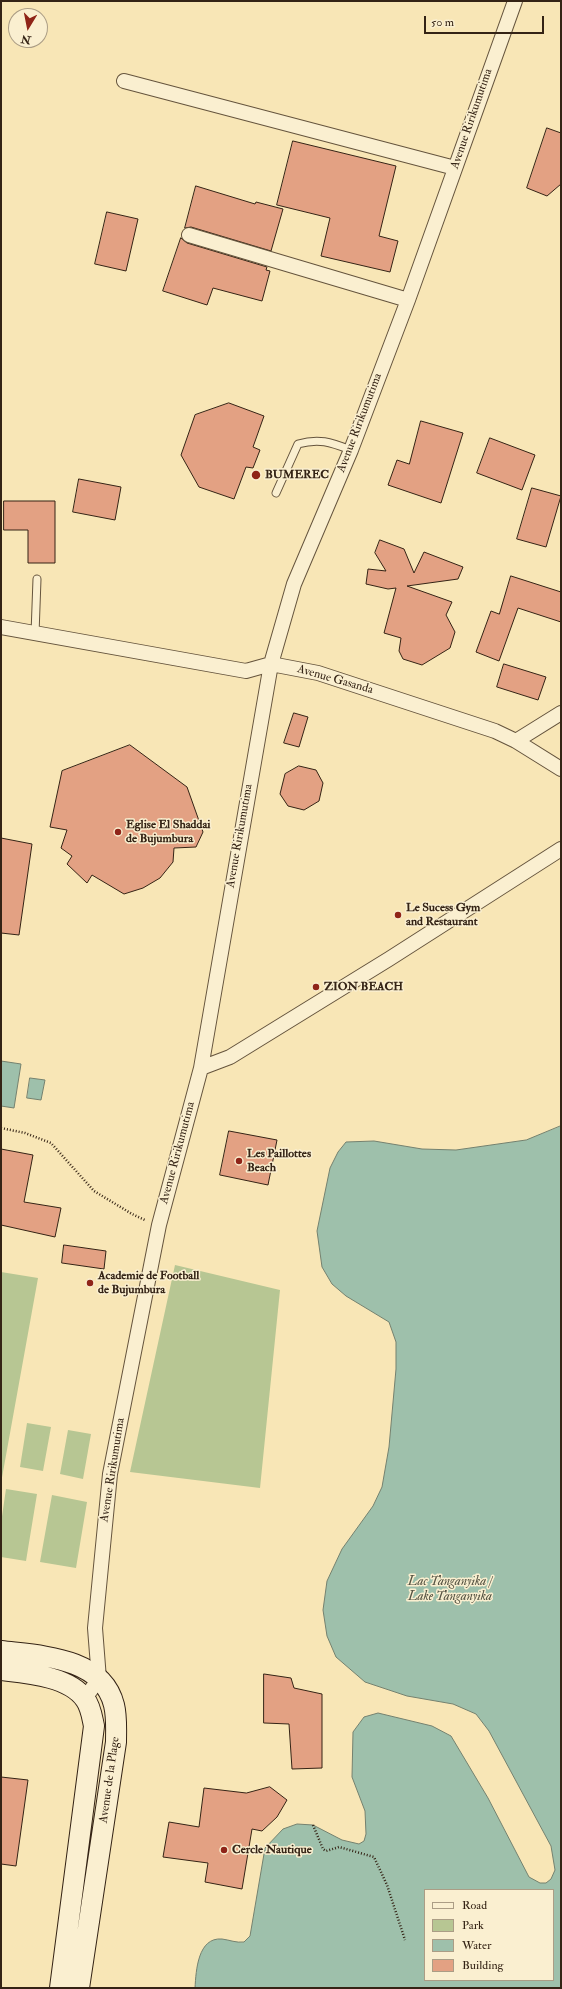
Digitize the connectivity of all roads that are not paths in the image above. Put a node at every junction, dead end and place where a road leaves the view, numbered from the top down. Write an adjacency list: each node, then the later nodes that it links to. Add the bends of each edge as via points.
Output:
1 (515, 1): 3 (street, Avenue Ririkumutima)
2 (124, 81): 3 (street)
3 (455, 168): 5 (street, Avenue Ririkumutima)
4 (189, 236): 5 (street)
5 (408, 300): 6 (street, Avenue Ririkumutima)
6 (351, 450): 7 (lane, via 312,440 298,444); 11 (street, Avenue Ririkumutima, via 294,584)
7 (276, 493)
8 (37, 579): 10 (lane)
9 (1, 627): 10 (street, Avenue Gasanda)
10 (35, 634): 11 (street, Avenue Gasanda, via 246,671)
11 (270, 664): 13 (street, Avenue Gasanda, via 318,673 495,731); 16 (street, Avenue Ririkumutima)
12 (561, 713): 13 (street)
13 (516, 741): 14 (street, Avenue Gasanda)
14 (561, 769)
15 (561, 849): 16 (street, via 390,959 230,1057)
16 (202, 1068): 19 (street, Avenue Ririkumutima, via 159,1225 108,1489 95,1628)
17 (1, 1651): 19 (main road, Avenue de la Plage, via 70,1663 86,1668)
18 (1, 1670): 20 (main road, via 38,1674 58,1680 74,1688)
19 (99, 1679): 20 (street); 22 (main road, Avenue de la Plage, via 109,1692 114,1705 116,1742)
20 (85, 1698): 21 (main road, Avenue de la Plage, via 94,1726)
21 (60, 1988)
22 (79, 1988)

